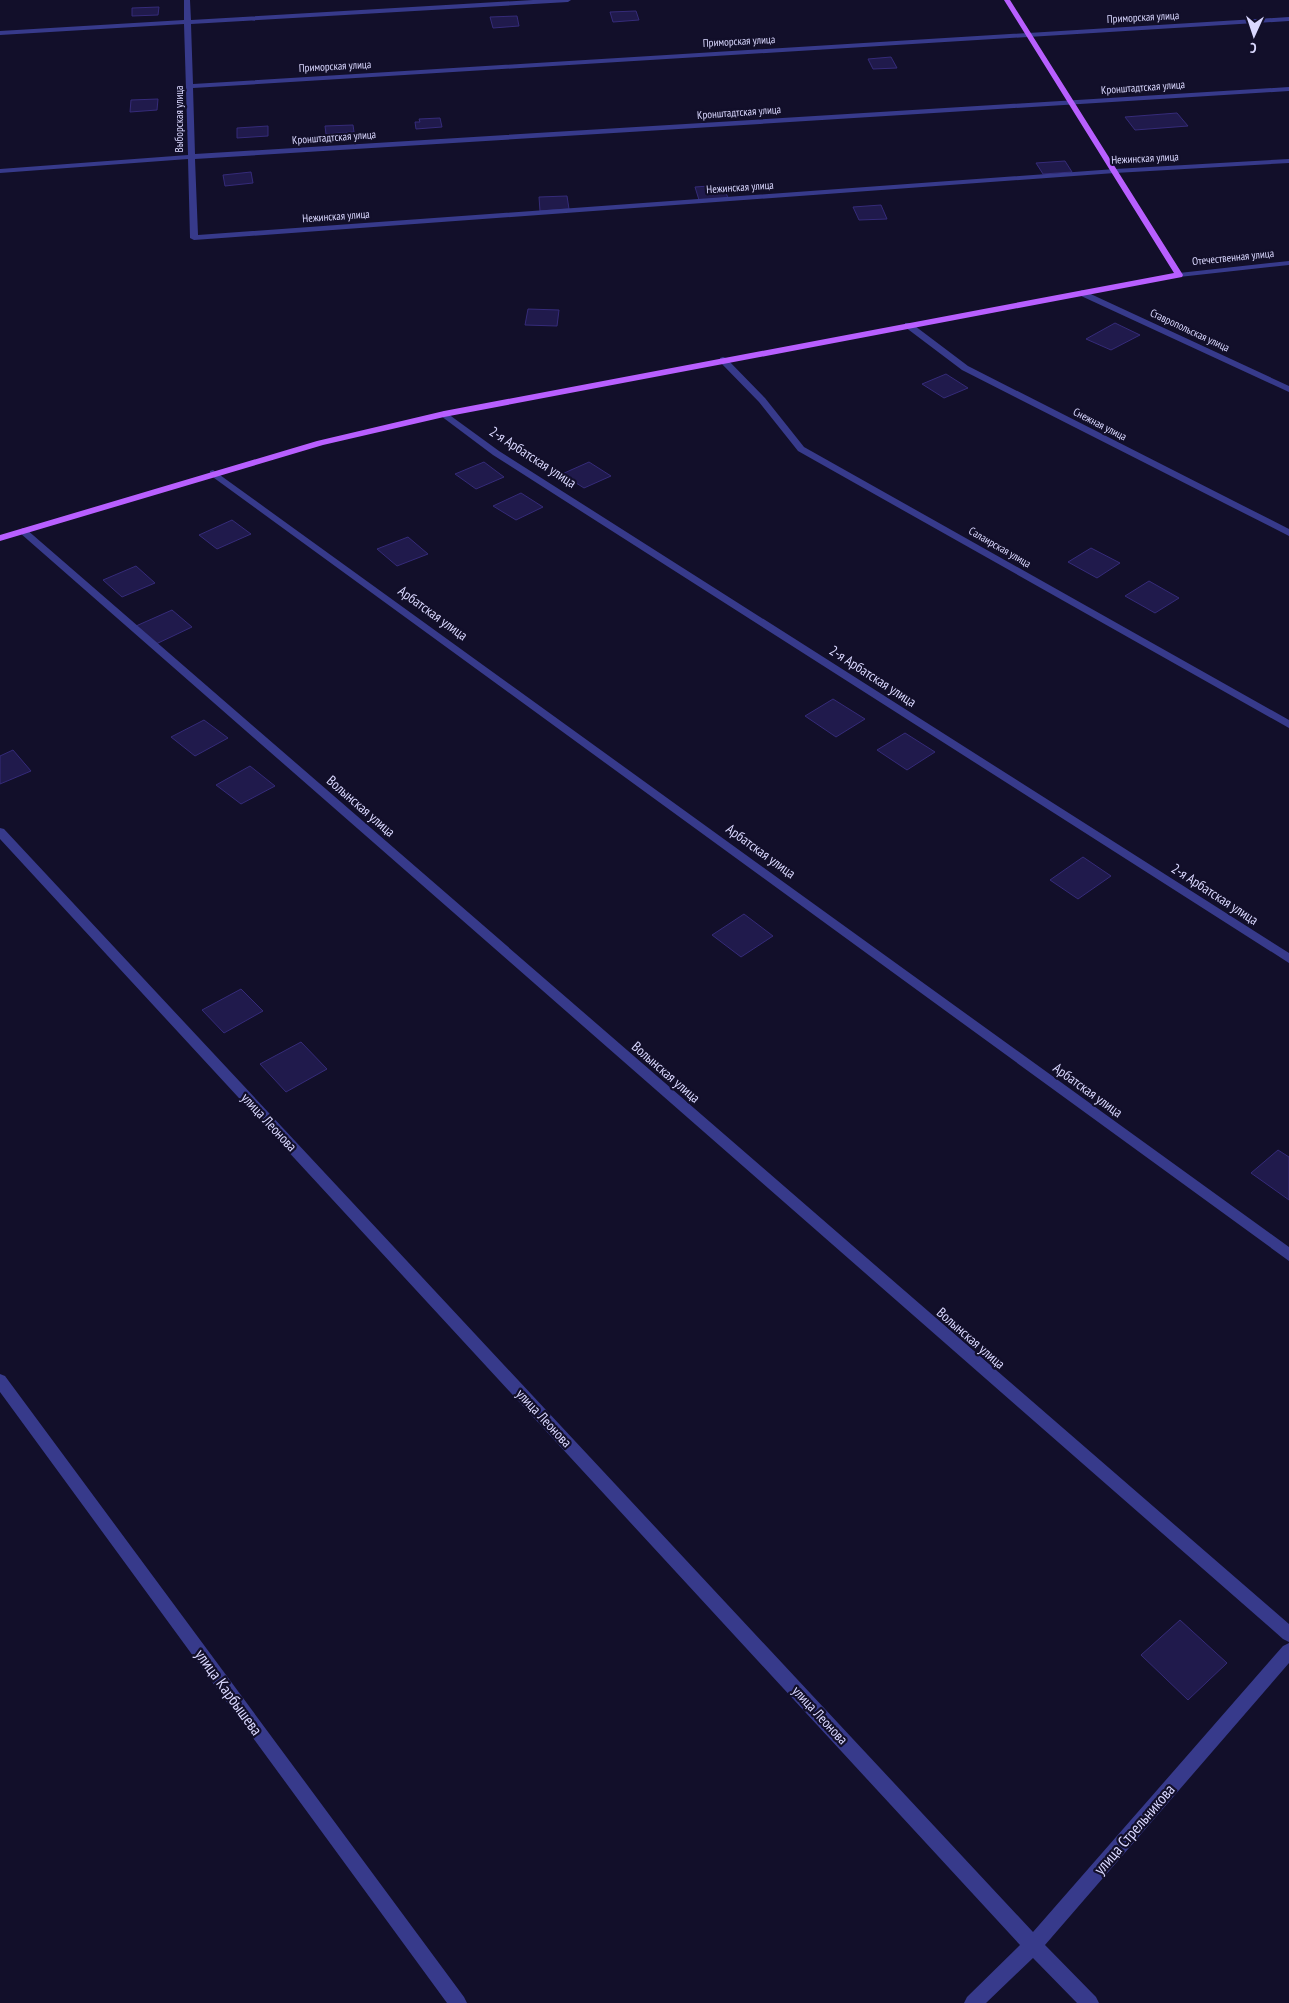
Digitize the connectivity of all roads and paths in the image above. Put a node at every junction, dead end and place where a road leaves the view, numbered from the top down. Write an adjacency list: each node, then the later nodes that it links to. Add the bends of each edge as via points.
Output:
1 (187, 0): 5 (street, Выборская улица)
2 (568, 0): 5 (street)
3 (1007, 0): 7 (main road)
4 (1289, 19): 7 (street, Приморская улица)
5 (188, 22): 6 (street); 8 (street, Выборская улица)
6 (0, 33)
7 (1028, 35): 8 (street, Приморская улица); 10 (main road)
8 (190, 86): 11 (street, Выборская улица)
9 (1289, 89): 10 (street, Кронштадтская улица)
10 (1070, 102): 11 (street, Кронштадтская улица); 14 (main road)
11 (190, 157): 13 (street, Кронштадтская улица); 15 (street, Выборская улица)
12 (1289, 161): 14 (street, Нежинская улица)
13 (0, 171)
14 (1115, 171): 15 (street, Нежинская улица); 19 (main road)
15 (194, 238)
16 (1289, 263): 17 (street, Отечественная улица)
17 (1276, 264): 18 (street); 19 (street, Отечественная улица)
18 (1289, 271)
19 (1179, 275): 20 (main road)
20 (1082, 293): 21 (main road); 23 (street, Ставропольская улица)
21 (908, 325): 22 (main road); 27 (street, Снежная улица, via 965,368)
22 (724, 360): 24 (main road); 29 (street, Салаирская улица, via 762,400 801,449)
23 (1289, 388)
24 (444, 414): 25 (main road, via 320,443); 31 (street, 2-я Арбатская улица, via 504,458)
25 (214, 473): 26 (main road); 32 (street, Арбатская улица)
26 (24, 532): 28 (main road); 34 (street, Волынская улица)
27 (1289, 533)
28 (0, 538)
29 (1289, 726)
30 (0, 832): 36 (street, улица Леонова)
31 (1289, 959)
32 (1289, 1255)
33 (0, 1380): 37 (street, улица Карбышева)
34 (1289, 1634)
35 (1289, 1651): 36 (street, улица Стрельникова)
36 (1033, 1945): 38 (street, улица Стрельникова); 39 (street, улица Леонова)
37 (458, 2003)
38 (973, 2003)
39 (1090, 2003)

